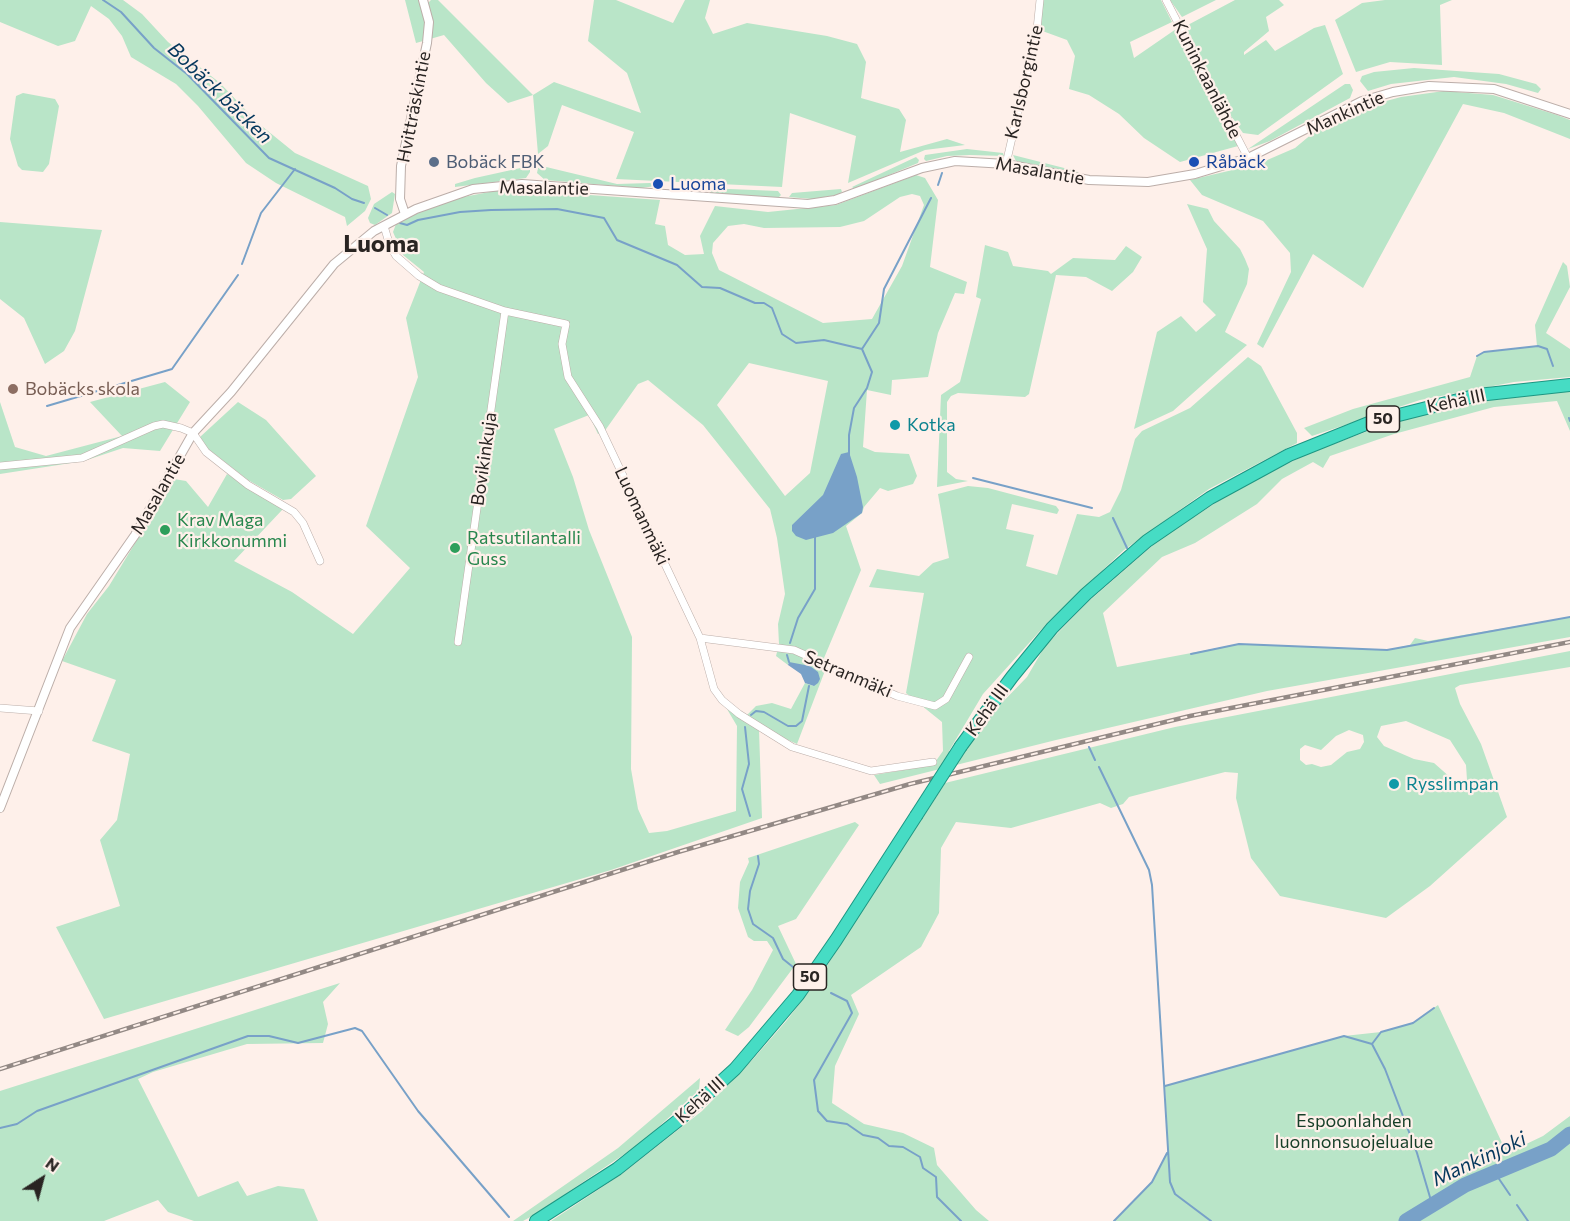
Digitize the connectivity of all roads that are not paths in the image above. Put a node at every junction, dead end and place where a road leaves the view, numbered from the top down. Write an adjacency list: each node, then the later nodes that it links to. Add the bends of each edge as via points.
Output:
1 (1040, 0): 6 (street, Karlsborgintie)
2 (1166, 0): 5 (street, Kuninkaanlähde)
3 (427, 2): 8 (street, Hvitträskintie, via 427,43 401,166 400,200)
4 (1570, 114): 5 (street, Mankintie, via 1494,89 1429,86 1362,101)
5 (1248, 158): 7 (street, Mankintie)
6 (1006, 164): 7 (street, Masalantie, via 1089,180 1125,182); 8 (street, Masalantie, via 955,161 922,168 835,200 808,204 507,185 473,189)
7 (1195, 174)
8 (405, 214): 9 (street, Masalantie)
9 (384, 226): 10 (street, Luomanmäki, via 396,256 419,276 439,288); 12 (street, Masalantie, via 334,264 231,393)
10 (505, 311): 15 (street, Luomanmäki, via 566,324 562,344 568,377 600,427); 16 (street, Bovikinkuja)
11 (1570, 385): 22 (highway, Kehä III / 50, bridge, via 1478,395 1371,422 1289,455 1210,498 1147,541 1086,594 1018,669 961,746 804,986 735,1068 617,1169)
12 (193, 433): 13 (street, via 163,424 82,458); 14 (street, via 206,452 248,485 294,512); 19 (street, Masalantie, via 135,535 70,628)
13 (0, 466)
14 (320, 561)
15 (700, 638): 17 (street, Setranmäki, via 794,651 897,696 935,706 946,699); 20 (street, Luomanmäki, via 714,689 739,714 792,747 872,771)
16 (458, 642)
17 (969, 657)
18 (0, 708): 19 (street)
19 (39, 711): 21 (street, Masalantie)
20 (933, 762)
21 (0, 808)
22 (536, 1221)

